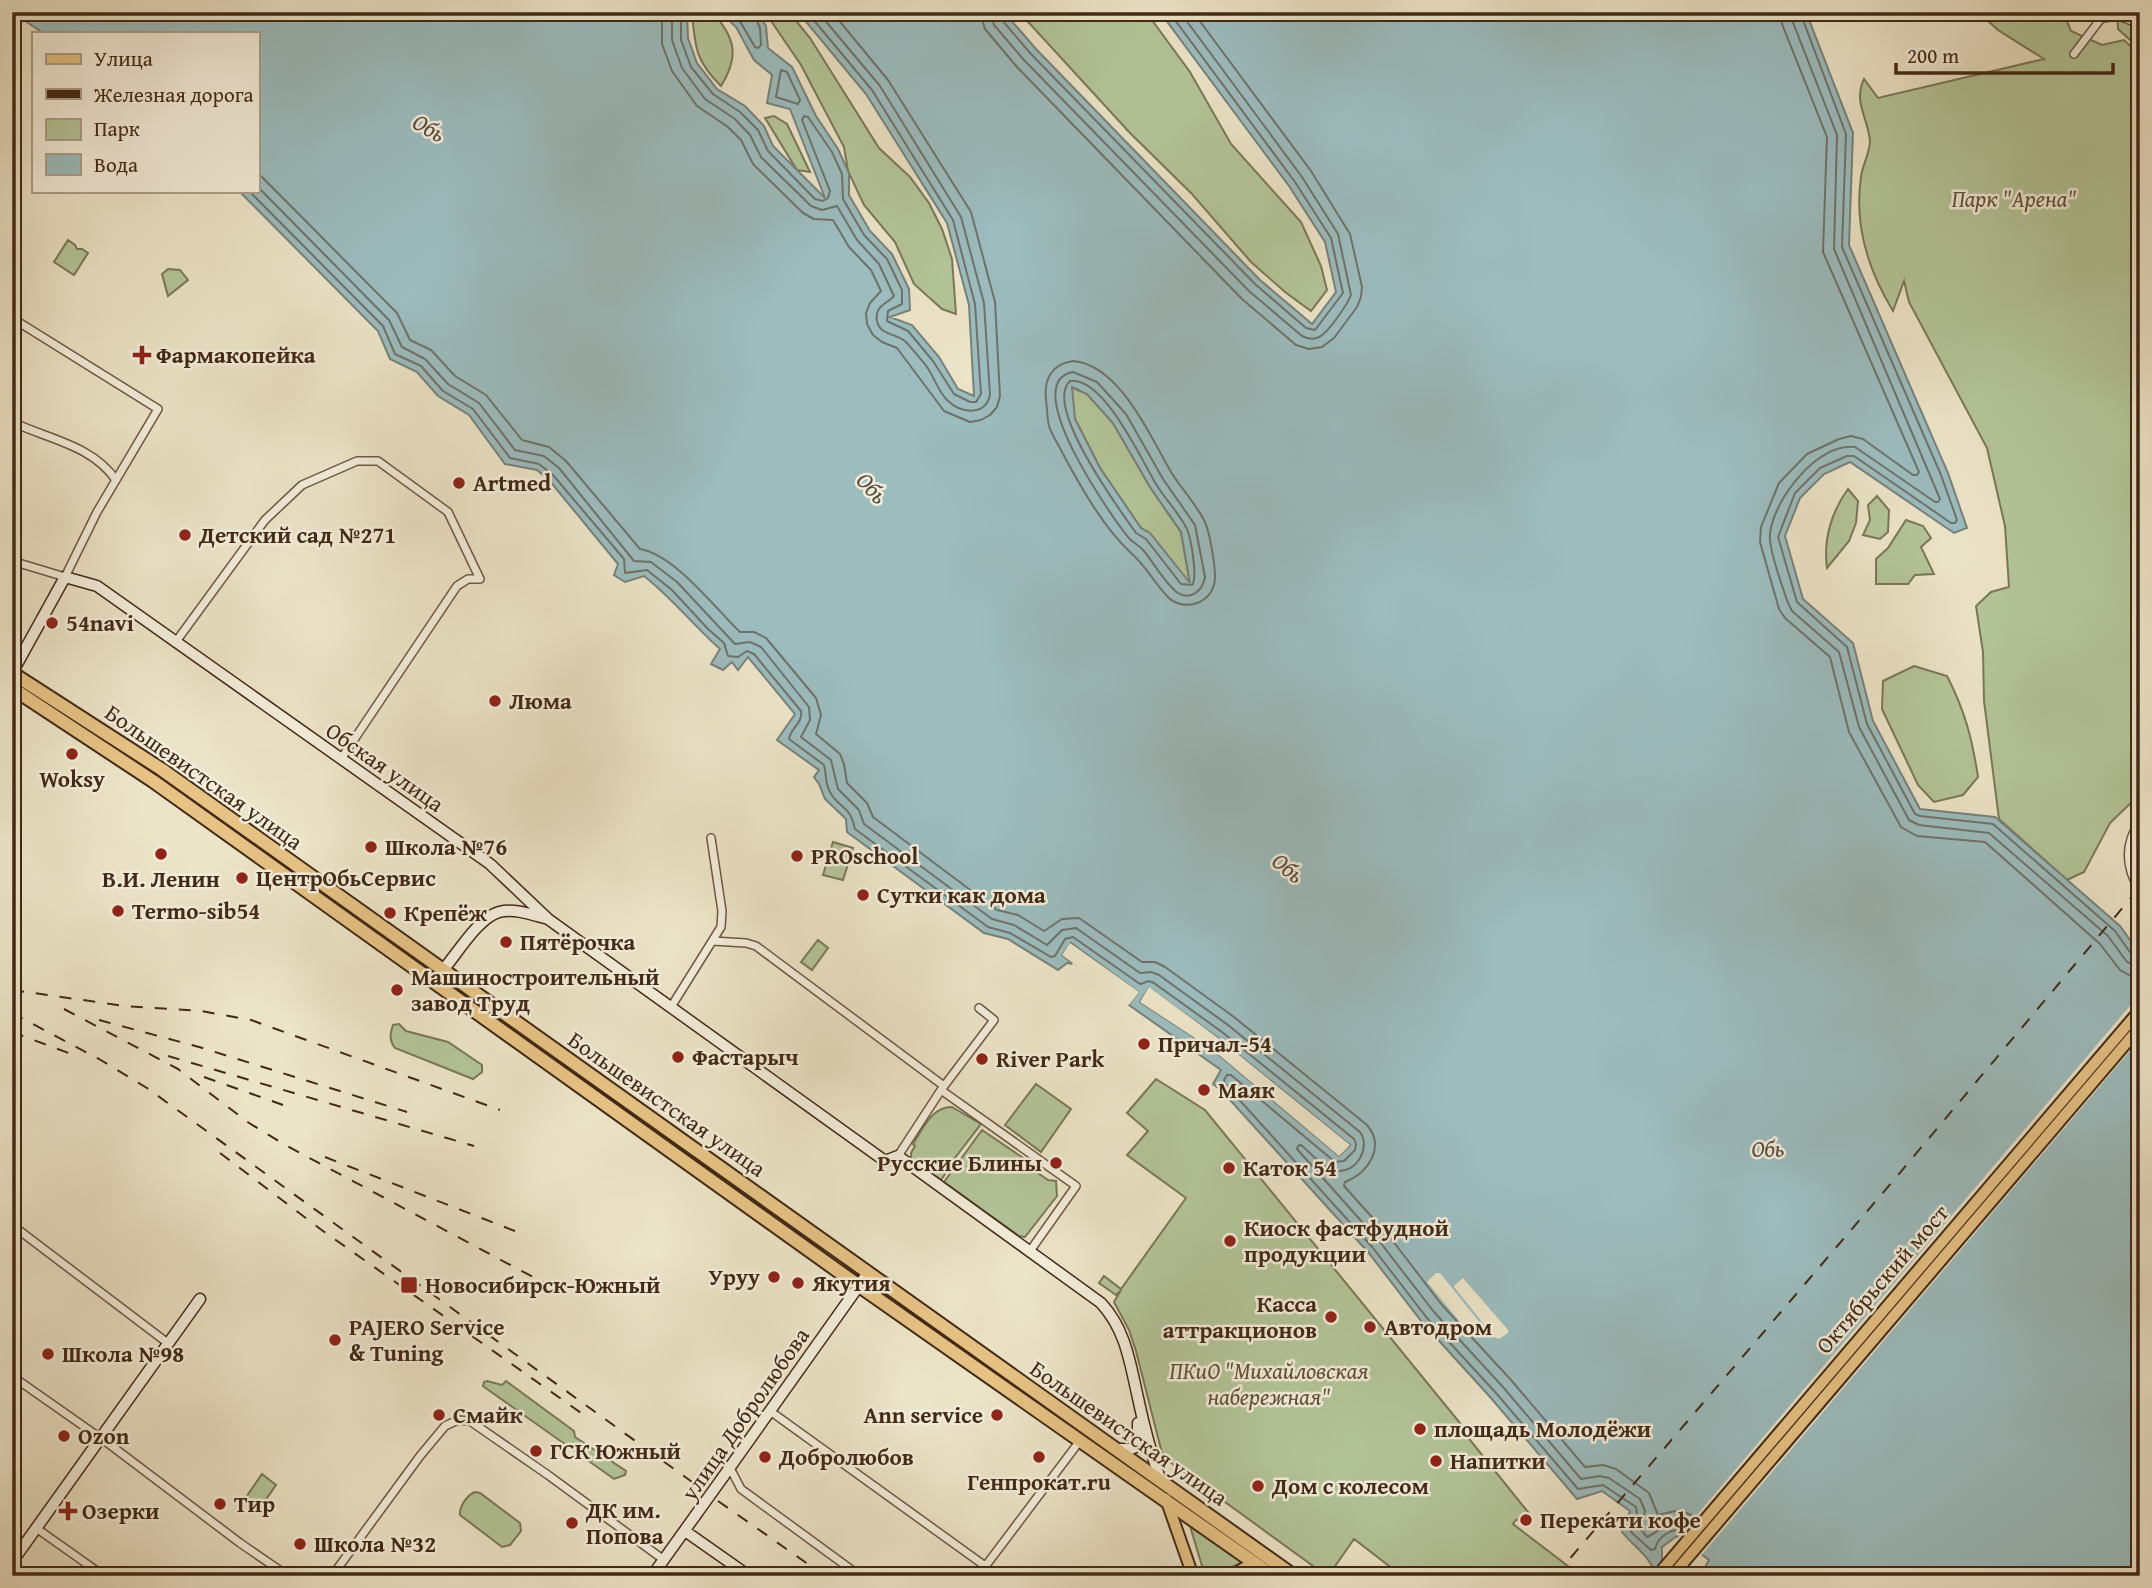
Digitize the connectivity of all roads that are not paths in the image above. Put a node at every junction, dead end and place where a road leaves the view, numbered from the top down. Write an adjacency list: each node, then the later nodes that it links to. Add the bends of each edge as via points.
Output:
1 (2115, 12): 3 (street)
2 (2124, 12): 4 (street)
3 (2105, 14): 4 (street); 6 (street)
4 (2132, 21): 5 (street)
5 (2140, 27)
6 (2074, 54)
7 (12, 318): 9 (street, via 158,409)
8 (12, 422): 9 (street, via 85,450)
9 (116, 480): 11 (street)
10 (12, 561): 11 (street, Обская улица)
11 (65, 577): 12 (street, Обская улица, via 97,586); 13 (street)
12 (175, 643): 15 (street, Обская улица); 15 (street, via 265,520 302,485 367,459 378,461 421,491 452,517 480,579 457,586)
13 (12, 673): 23 (highway, Большевистская улица, via 160,769)
14 (12, 688): 33 (highway, Большевистская улица, via 153,781)
15 (341, 759): 21 (street, Обская улица, via 490,864)
16 (2140, 821): 20 (street, via 2128,846 2130,871)
17 (2140, 834): 19 (street, via 2134,860)
18 (711, 838): 22 (street, via 722,911 721,927)
19 (2140, 878)
20 (2140, 891)
21 (548, 919): 23 (street, via 499,912 487,918); 24 (street, Обская улица)
22 (713, 941): 24 (street); 28 (street, via 756,946)
23 (443, 970): 32 (highway, Большевистская улица)
24 (671, 1007): 29 (street, Обская улица, via 886,1161)
25 (979, 1008): 28 (street, via 994,1020)
26 (2140, 1010): 63 (main road, Октябрьский мост)
27 (2140, 1027): 64 (main road, Октябрьский мост)
28 (942, 1088): 29 (street); 31 (street, via 1076,1186)
29 (898, 1156): 31 (street)
30 (12, 1224): 35 (street)
31 (1030, 1251): 36 (street, via 1112,1316)
32 (868, 1273): 33 (street, улица Добролюбова); 41 (highway, Большевистская улица)
33 (860, 1285): 38 (street, улица Добролюбова); 40 (highway, Большевистская улица)
34 (200, 1299): 35 (street)
35 (169, 1344): 39 (street)
36 (1130, 1360): 41 (street, via 1139,1442 1131,1450); 43 (street)
37 (12, 1376): 39 (street)
38 (770, 1411): 42 (street, улица Добролюбова); 49 (street)
39 (100, 1438): 45 (street); 52 (street)
40 (1079, 1442): 44 (highway, Большевистская улица); 49 (street)
41 (1114, 1449): 43 (highway, Большевистская улица)
42 (727, 1472): 46 (street, улица Добролюбова, bridge); 56 (street, via 741,1489)
43 (1161, 1482): 44 (main road); 62 (highway, Большевистская улица)
44 (1167, 1502): 50 (highway, Большевистская улица); 59 (main road)
45 (36, 1528): 48 (street); 51 (street)
46 (685, 1531): 47 (street, улица Добролюбова); 55 (street)
47 (664, 1560): 53 (street, via 470,1421 458,1420 445,1426 420,1456); 54 (street, улица Добролюбова)
48 (12, 1562)
49 (984, 1566): 57 (street); 58 (street)
50 (1260, 1566): 60 (main road); 61 (highway, Большевистская улица)
51 (104, 1576)
52 (288, 1576)
53 (332, 1576)
54 (652, 1576)
55 (749, 1576)
56 (860, 1576)
57 (978, 1576)
58 (999, 1576)
59 (1193, 1576)
60 (1231, 1576)
61 (1273, 1576)
62 (1294, 1576)
63 (1657, 1576)
64 (1672, 1576)

